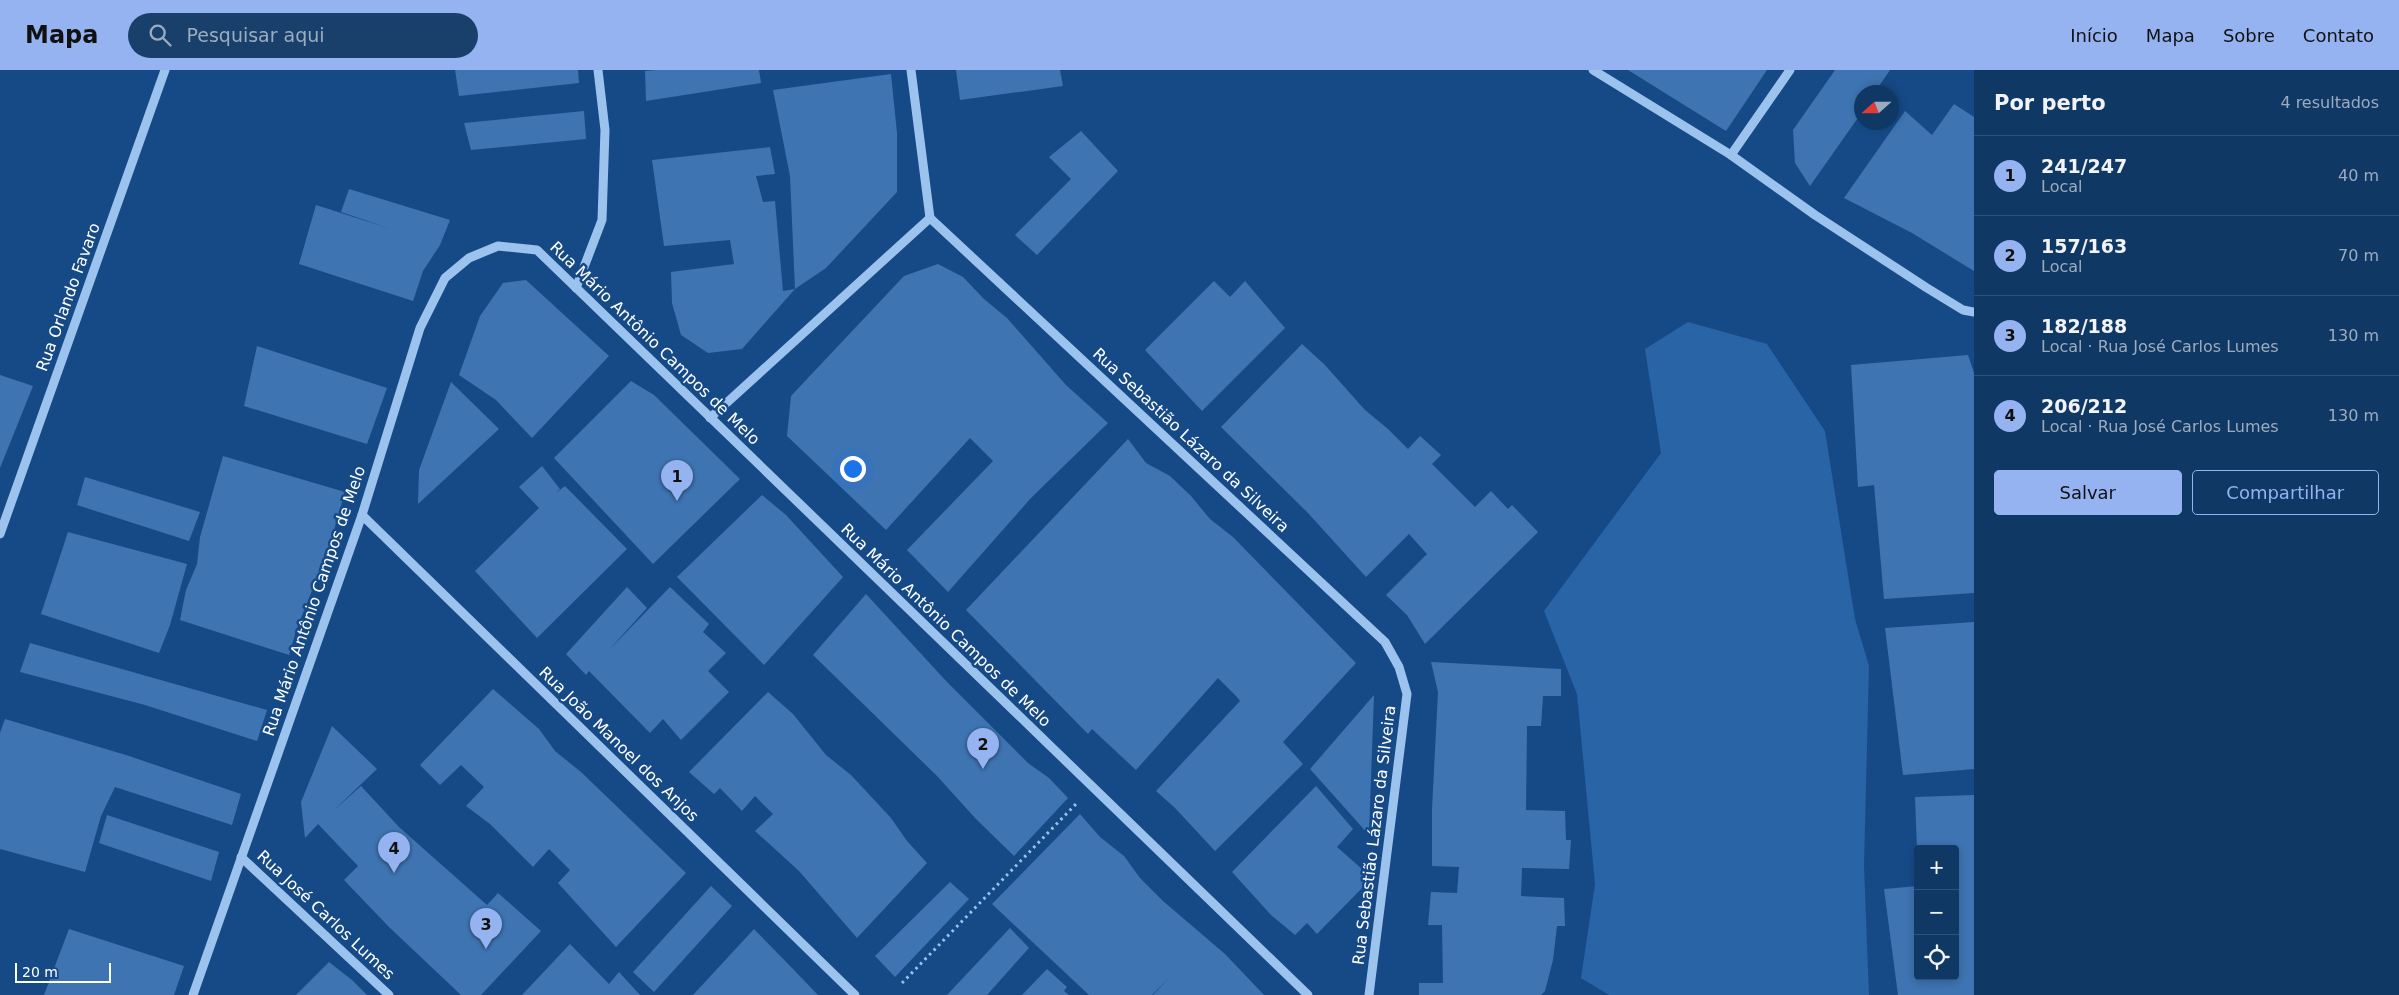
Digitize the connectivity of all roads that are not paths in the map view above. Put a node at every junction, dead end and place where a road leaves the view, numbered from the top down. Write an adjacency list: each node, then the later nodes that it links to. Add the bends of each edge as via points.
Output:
1 (165, 70): 12 (street, Rua Orlando Favaro)
2 (598, 70): 8 (street, via 605,130 602,220)
3 (910, 70): 7 (street)
4 (1593, 70): 6 (street)
5 (1790, 70): 6 (street)
6 (1731, 155): 9 (street, via 1927,288 1963,310)
7 (930, 218): 10 (street); 18 (street, Rua Sebastião Lázaro da Silveira, via 1385,642 1399,667 1407,694)
8 (576, 288): 10 (street, Rua Mário Antônio Campos de Melo); 11 (street, Rua Mário Antônio Campos de Melo, via 537,250 498,246 469,258 445,278 420,328)
9 (1974, 312)
10 (710, 418): 17 (street, Rua Mário Antônio Campos de Melo)
11 (362, 515): 13 (street, Rua Mário Antônio Campos de Melo); 16 (street, Rua João Manoel dos Anjos)
12 (0, 534)
13 (241, 857): 14 (street, Rua Mário Antônio Campos de Melo); 15 (street, Rua José Carlos Lumes)
14 (193, 995)
15 (390, 995)
16 (855, 995)
17 (1308, 995)
18 (1369, 995)

